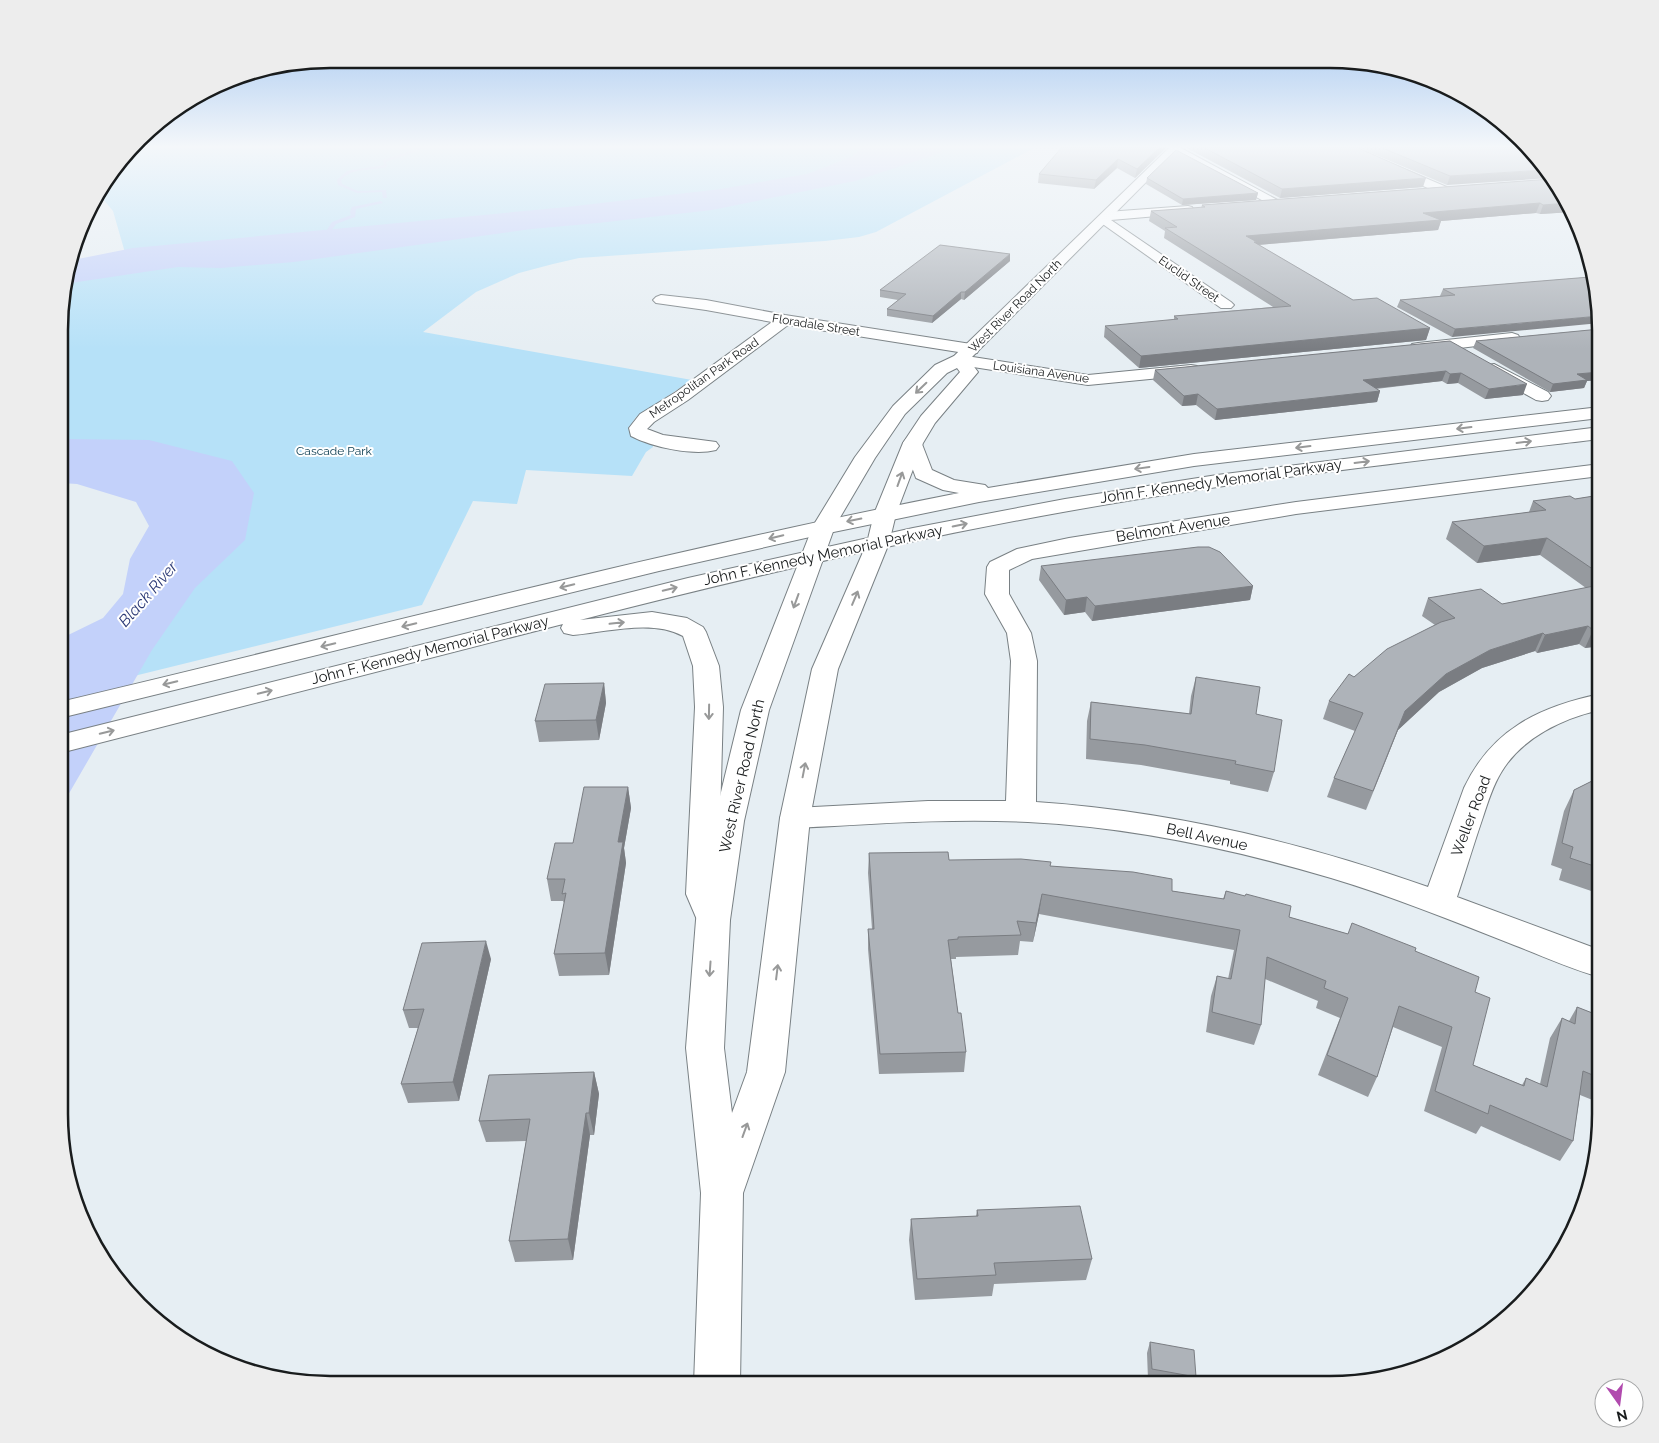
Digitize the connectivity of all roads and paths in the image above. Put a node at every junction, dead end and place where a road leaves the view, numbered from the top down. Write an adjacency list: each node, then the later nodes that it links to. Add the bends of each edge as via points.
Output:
1 (1109, 214): 3 (main road, West River Road North)
2 (1143, 214): 3 (main road)
3 (1105, 218): 5 (main road, Euclid Street); 11 (main road, West River Road North)
4 (661, 300): 6 (main road, Floradale Street)
5 (1226, 305)
6 (785, 320): 11 (main road, Floradale Street); 17 (main road, Metropolitan Park Road, via 647,418 638,428 638,432 646,436)
7 (1428, 332): 9 (main road)
8 (1530, 336): 9 (main road)
9 (1450, 344): 10 (main road); 13 (main road)
10 (1403, 349)
11 (965, 355): 12 (main road, Louisiana Avenue, via 1088,380); 16 (main road, West River Road North, via 969,372); 21 (main road, West River Road North, one-way to 21, via 941,369 899,410 865,457)
12 (1203, 369)
13 (1542, 396)
14 (1592, 413): 19 (main road, John F. Kennedy Memorial Parkway, one-way to 19, via 1132,469)
15 (1592, 434): 22 (main road, John F. Kennedy Memorial Parkway, one-way to 15, via 1157,489)
16 (913, 443): 19 (main road, via 923,474 950,486); 20 (main road, West River Road North, one-way to 16)
17 (709, 446)
18 (1592, 471): 28 (main road, Belmont Avenue, via 1286,510 1069,545 1025,554 998,567 998,594 1019,633 1024,661)
19 (1000, 492): 20 (main road, John F. Kennedy Memorial Parkway)
20 (885, 514): 21 (main road, John F. Kennedy Memorial Parkway, one-way to 21); 22 (main road, West River Road North)
21 (824, 526): 23 (main road, West River Road North); 26 (main road, John F. Kennedy Memorial Parkway, one-way to 26)
22 (878, 543): 23 (main road, John F. Kennedy Memorial Parkway); 29 (main road, West River Road North, one-way to 22, via 825,669)
23 (812, 555): 24 (main road, John F. Kennedy Memorial Parkway, one-way to 23); 31 (main road, West River Road North, one-way to 31, via 755,710 729,821)
24 (465, 642): 27 (main road, John F. Kennedy Memorial Parkway, one-way to 24); 31 (main road, one-way to 31, via 652,619 678,623 694,632 706,666 709,707 702,894)
25 (1592, 704): 30 (main road, Weller Road, via 1550,718 1516,738 1502,751 1477,792)
26 (68, 708)
27 (68, 742)
28 (1022, 812): 29 (main road, Bell Avenue, via 940,810); 30 (main road, Bell Avenue, via 1130,822 1199,834 1344,871)
29 (795, 818): 33 (main road, West River Road North, one-way to 29, via 766,1072)
30 (1438, 904): 32 (main road, Bell Avenue)
31 (713, 920): 33 (main road, West River Road North, one-way to 33, via 705,1048)
32 (1592, 961)
33 (722, 1193): 34 (main road, West River Road North)
34 (717, 1376)

